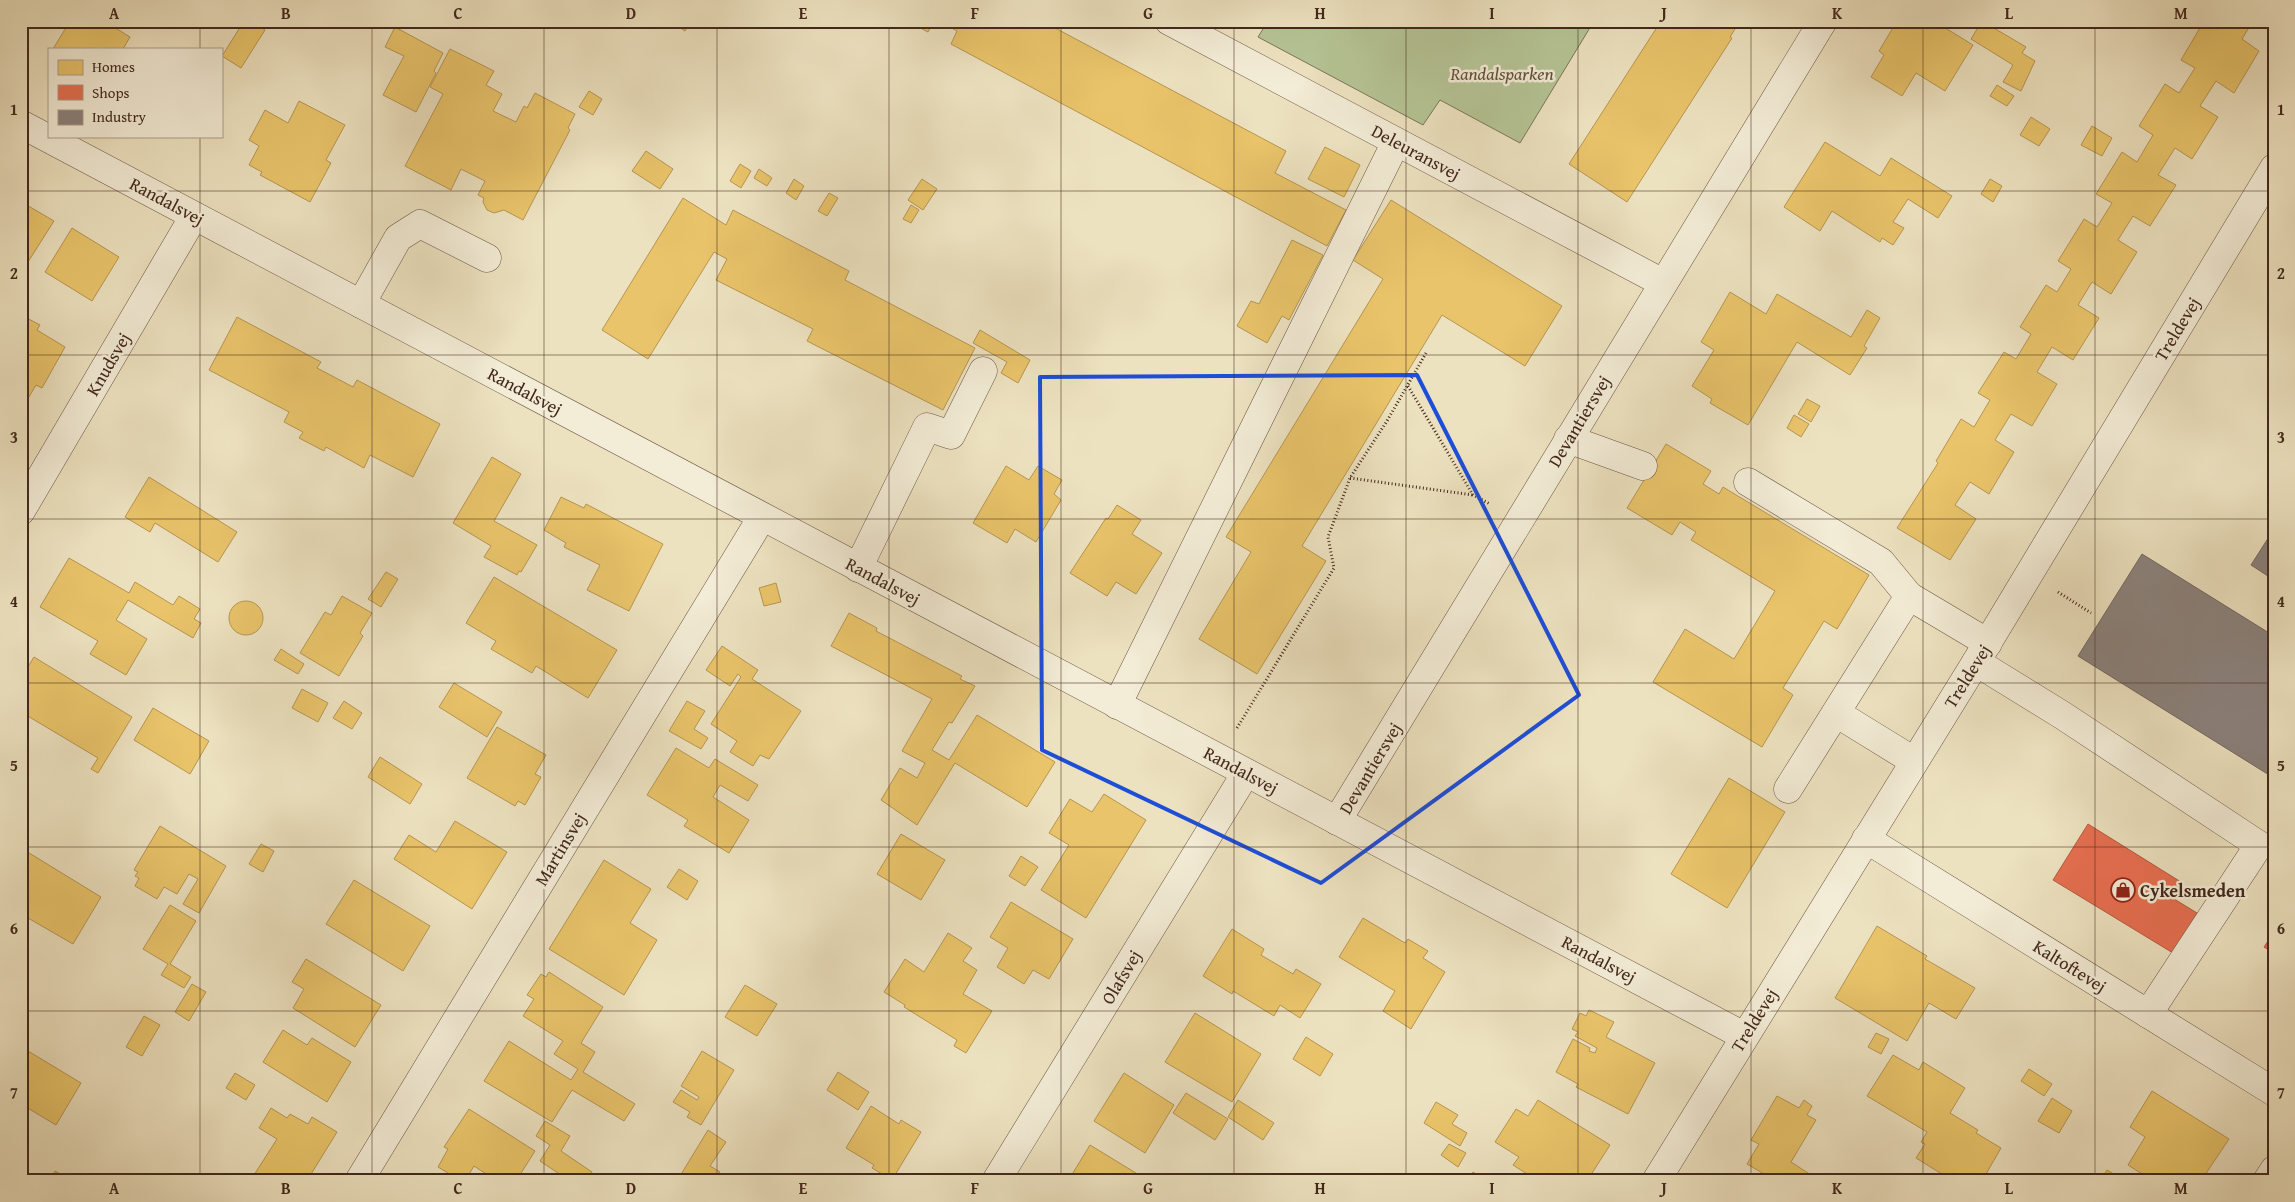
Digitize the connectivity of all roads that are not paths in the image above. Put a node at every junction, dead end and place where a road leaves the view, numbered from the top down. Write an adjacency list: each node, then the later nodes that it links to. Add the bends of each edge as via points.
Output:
1 (1822, 21): 8 (street, Devantiersvej)
2 (1180, 24): 4 (street, Deleuransvej)
3 (21, 124): 6 (street, Randalsvej)
4 (1396, 142): 8 (street, Deleuransvej); 19 (street)
5 (2274, 168): 18 (street, Treldevej)
6 (194, 216): 9 (street, Randalsvej); 14 (street, Knudsvej)
7 (487, 258): 9 (street, via 420,224 398,238)
8 (1663, 283): 11 (street, Devantiersvej)
9 (361, 304): 15 (street, Randalsvej)
10 (983, 371): 16 (street, via 951,435 927,427)
11 (1568, 440): 12 (street); 24 (street, Devantiersvej)
12 (1643, 466)
13 (1748, 482): 17 (street, via 1881,562)
14 (21, 511)
15 (762, 517): 16 (street, Randalsvej); 30 (street, Martinsvej)
16 (858, 568): 19 (street, Randalsvej)
17 (1910, 596): 18 (street); 20 (street)
18 (1982, 652): 21 (street, Treldevej); 26 (street, via 2062,715 2259,844)
19 (1117, 705): 22 (street, Randalsvej)
20 (1836, 713): 21 (street); 23 (street)
21 (1914, 761): 25 (street, Treldevej)
22 (1246, 773): 24 (street, Randalsvej); 31 (street, Olafsvej)
23 (1788, 789)
24 (1337, 821): 27 (street, Randalsvej)
25 (1866, 839): 26 (street, Kaltoftevej); 27 (street, Treldevej)
26 (2148, 1014): 28 (street, Kaltoftevej)
27 (1744, 1036): 32 (street, Treldevej)
28 (2274, 1092)
29 (2274, 1170): 33 (street)
30 (359, 1181)
31 (996, 1181)
32 (1656, 1181)
33 (2267, 1181)

